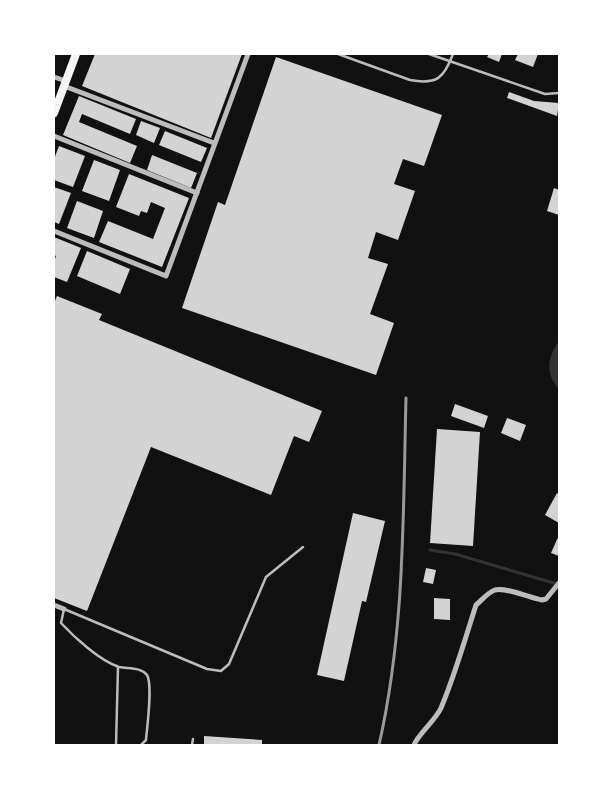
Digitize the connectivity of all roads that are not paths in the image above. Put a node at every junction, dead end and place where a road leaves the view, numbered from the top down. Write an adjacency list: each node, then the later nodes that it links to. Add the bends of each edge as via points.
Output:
1 (76, 54): 7 (main road)
2 (248, 54): 11 (street)
3 (338, 54): 5 (lane, via 422,82 439,78 446,72)
4 (429, 54): 8 (lane, via 545,94)
5 (453, 54)
6 (54, 77): 7 (street)
7 (65, 84): 9 (main road); 11 (street)
8 (559, 93)
9 (54, 113)
10 (54, 136): 12 (street)
11 (214, 143): 12 (street)
12 (196, 194): 13 (street, via 166,276)
13 (54, 231)
14 (303, 546): 17 (lane, via 266,577 229,664 220,671 207,669)
15 (559, 583): 23 (street, via 546,599 496,590 476,605 440,709)
16 (54, 605): 17 (street)
17 (64, 609): 18 (lane, via 61,623 94,653)
18 (118, 666): 20 (lane); 21 (lane, via 142,670 148,676 146,740)
19 (192, 739): 22 (lane)
20 (116, 745)
21 (141, 745)
22 (192, 745)
23 (414, 745)

